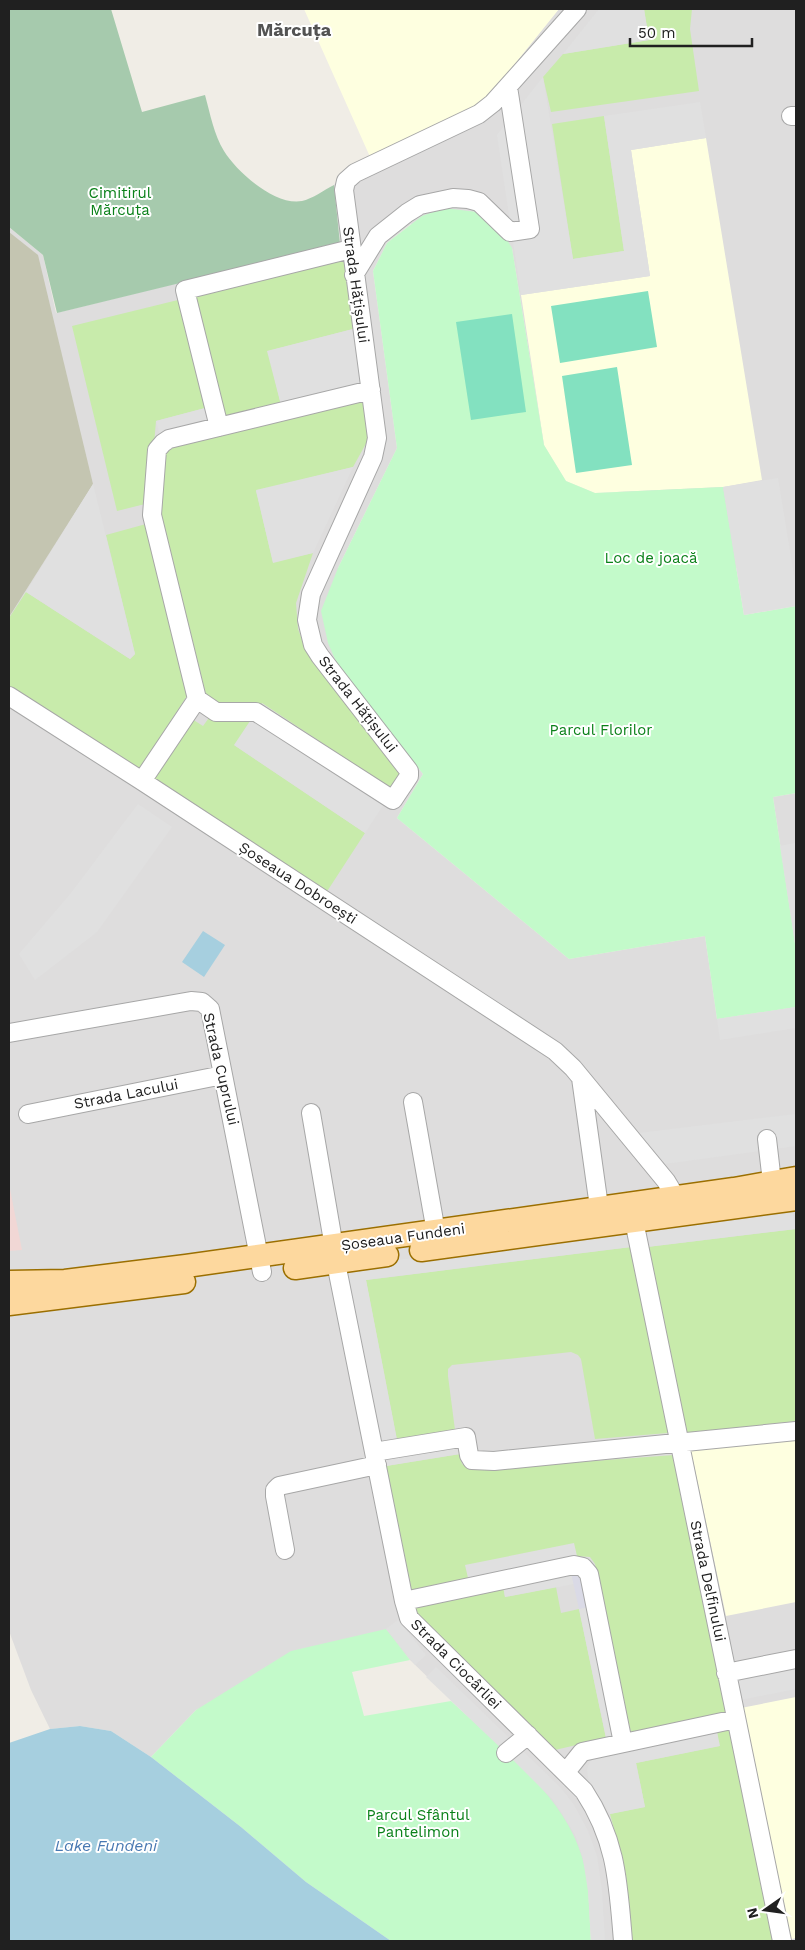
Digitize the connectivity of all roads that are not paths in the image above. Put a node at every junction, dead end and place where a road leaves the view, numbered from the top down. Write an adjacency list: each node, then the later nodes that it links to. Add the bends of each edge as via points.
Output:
1 (577, 9): 2 (street)
2 (508, 87): 3 (street, Strada Hățișului, via 478,114 356,173 346,181 344,190); 4 (street, via 530,230 510,232 479,202 468,199 453,198 420,205 378,236)
3 (350, 249): 4 (street, Strada Hățișului); 6 (street, via 186,290)
4 (354, 274): 5 (street, Strada Hățișului)
5 (371, 390): 6 (street); 8 (street, Strada Hățișului, via 376,438 374,452 316,581 306,620 313,645 320,656 407,768 409,776 393,800 256,712 216,712)
6 (219, 427): 8 (street, via 163,443 158,450 152,515)
7 (9, 696): 9 (street, Șoseaua Dobroești)
8 (197, 700): 9 (street)
9 (142, 781): 12 (street, Șoseaua Dobroești, via 545,1044 566,1060)
10 (9, 1033): 11 (street, Strada Cuprului, via 191,1001 202,1002 210,1009)
11 (223, 1075): 15 (street, Strada Lacului); 25 (street, Strada Cuprului)
12 (581, 1078): 20 (street, Șoseaua Dobroești, via 666,1181); 21 (street)
13 (413, 1102): 23 (street)
14 (311, 1113): 24 (street, Strada Ciocârliei)
15 (28, 1114)
16 (767, 1139): 18 (street)
17 (796, 1178): 18 (main road, Șoseaua Fundeni)
18 (772, 1182): 20 (main road, Șoseaua Fundeni)
19 (796, 1200): 20 (main road, Șoseaua Fundeni)
20 (675, 1206): 21 (main road, Șoseaua Fundeni); 22 (main road, Șoseaua Fundeni)
21 (600, 1217): 22 (main road, Șoseaua Fundeni); 23 (main road, Șoseaua Fundeni); 24 (main road, Șoseaua Fundeni)
22 (634, 1221): 29 (street, Strada Delfinului)
23 (436, 1232): 24 (main road, Șoseaua Fundeni)
24 (335, 1255): 25 (main road, Șoseaua Fundeni); 30 (street, Strada Ciocârliei)
25 (261, 1264): 26 (main road, Șoseaua Fundeni, via 65,1281); 27 (main road, Șoseaua Fundeni)
26 (9, 1282)
27 (9, 1304)
28 (796, 1431): 29 (street)
29 (679, 1443): 30 (street, via 479,1461 472,1460 469,1455 466,1437); 34 (street, Strada Delfinului)
30 (376, 1458): 31 (street, via 278,1486 275,1496); 32 (street, Strada Ciocârliei)
31 (285, 1550)
32 (404, 1601): 36 (street, Strada Ciocârliei, via 409,1618 415,1625); 37 (street, via 574,1565 583,1567 589,1574)
33 (796, 1659): 34 (street)
34 (726, 1673): 35 (street, Strada Delfinului)
35 (736, 1720): 37 (street); 41 (street, Strada Delfinului)
36 (528, 1735): 38 (street); 39 (street, Strada Ciocârliei)
37 (623, 1743): 39 (street, via 582,1752)
38 (506, 1753)
39 (566, 1772): 40 (street, Strada Ciocârliei, via 584,1791 608,1836 618,1887)
40 (623, 1941)
41 (782, 1941)

